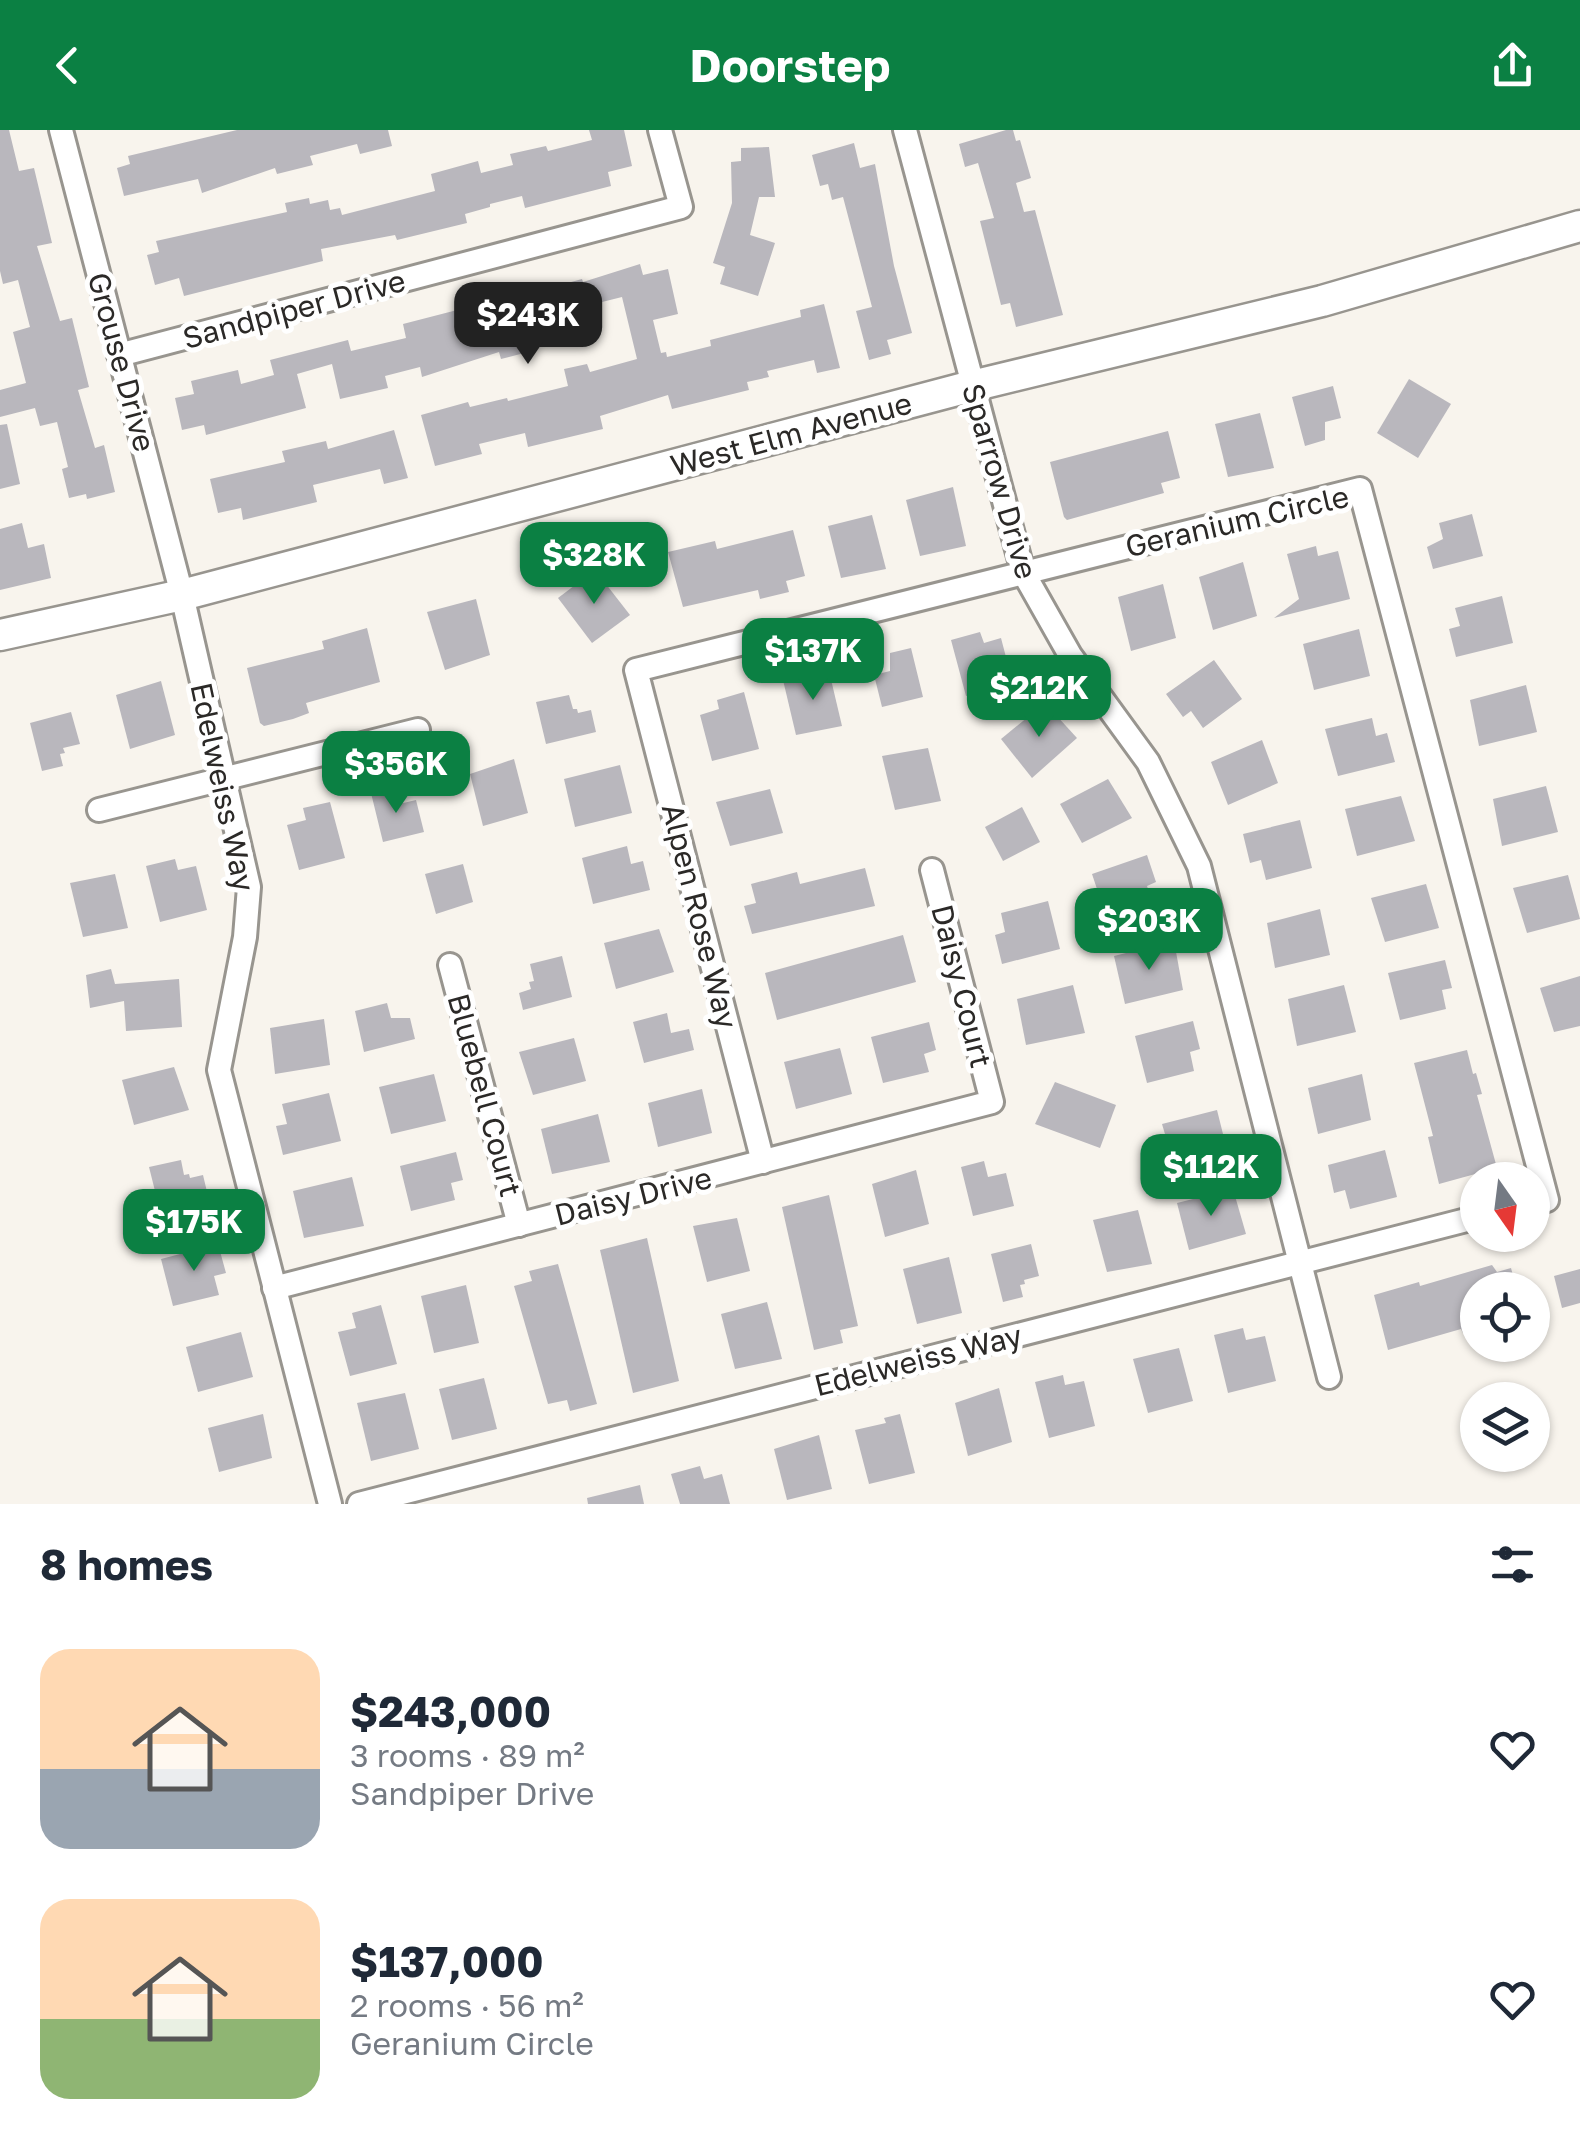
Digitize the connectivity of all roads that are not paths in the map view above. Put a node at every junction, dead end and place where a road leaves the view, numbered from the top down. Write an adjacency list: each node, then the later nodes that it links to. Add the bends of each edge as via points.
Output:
1 (61, 130): 5 (street, Grouse Drive)
2 (660, 130): 5 (street, Sandpiper Drive, via 681,207)
3 (906, 130): 6 (street, Sparrow Drive)
4 (1580, 226): 6 (street, West Elm Avenue, via 1322,301)
5 (120, 355): 8 (street, Grouse Drive)
6 (972, 386): 7 (street, Sparrow Drive); 8 (street, West Elm Avenue)
7 (1023, 572): 10 (street, Geranium Circle); 18 (street, Geranium Circle, via 1360,488); 21 (street, Sparrow Drive, via 1070,655 1148,762 1199,866)
8 (182, 595): 9 (street, West Elm Avenue); 12 (street, Edelweiss Way)
9 (0, 634)
10 (636, 670): 17 (street, Alpen Rose Way)
11 (418, 730): 12 (street)
12 (225, 780): 13 (street); 22 (street, Edelweiss Way, via 250,887 219,1070)
13 (99, 810)
14 (932, 870): 16 (street, Daisy Court)
15 (450, 966): 20 (street, Bluebell Court)
16 (992, 1102): 17 (street, Daisy Drive)
17 (763, 1162): 20 (street, Daisy Drive)
18 (1530, 1162)
19 (1460, 1221): 21 (street, Edelweiss Way)
20 (519, 1225): 22 (street, Daisy Drive)
21 (1299, 1261): 23 (street, Sparrow Drive); 25 (street, Edelweiss Way)
22 (274, 1288): 24 (street, Edelweiss Way)
23 (1329, 1377)
24 (330, 1504)
25 (359, 1504)

